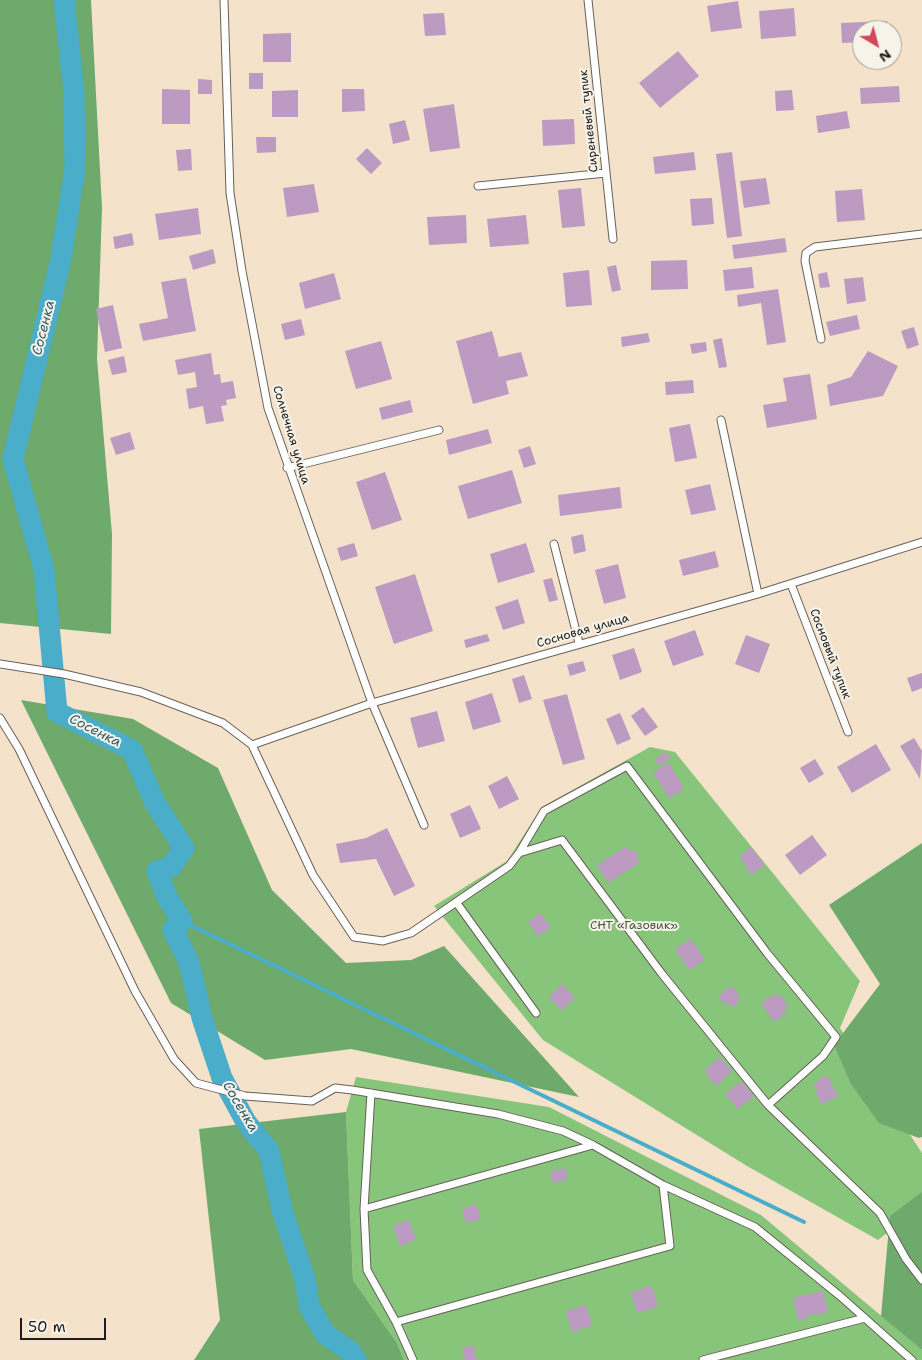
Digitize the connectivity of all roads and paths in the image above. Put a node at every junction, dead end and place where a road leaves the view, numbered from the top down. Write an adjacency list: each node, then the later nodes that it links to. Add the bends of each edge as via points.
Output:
1 (224, 0): 10 (lane, Солнечная улица, via 230,193 268,408)
2 (588, 0): 3 (lane, Сиреневый тупик)
3 (606, 173): 4 (lane); 6 (lane, Сиреневый тупик)
4 (478, 186)
5 (922, 234): 7 (lane, via 815,247 806,252 805,261)
6 (613, 239)
7 (821, 339)
8 (721, 420): 14 (lane)
9 (439, 430): 10 (lane)
10 (288, 468): 17 (lane, Солнечная улица)
11 (922, 542): 13 (lane, Сосновая улица)
12 (554, 544): 15 (lane)
13 (791, 584): 14 (lane, Сосновая улица); 19 (lane, Сосновый тупик)
14 (758, 594): 15 (lane, Сосновая улица)
15 (579, 643): 17 (lane, Сосновая улица)
16 (0, 664): 20 (lane, via 64,674 141,692 224,723)
17 (372, 703): 20 (lane, Сосновая улица); 21 (lane, Солнечная улица)
18 (0, 718): 25 (lane, via 135,991 174,1059 196,1082 245,1096 312,1101 335,1088)
19 (848, 732)
20 (252, 745): 23 (lane, via 313,875 354,937 383,942 411,933)
21 (424, 825)
22 (519, 853): 23 (lane, via 509,866); 26 (lane, via 562,840 662,974); 26 (lane, via 544,811 627,766 767,952 836,1037 823,1056)
23 (456, 902): 24 (lane)
24 (536, 1013)
25 (371, 1093): 27 (lane, via 498,1114 563,1131); 29 (lane)
26 (768, 1105): 30 (lane, via 880,1213)
27 (593, 1145): 28 (lane); 29 (lane)
28 (663, 1186): 31 (lane, via 755,1227); 32 (lane, via 670,1246)
29 (364, 1209): 32 (lane, via 366,1270)
30 (922, 1280)
31 (865, 1318): 34 (lane); 35 (lane)
32 (396, 1322): 33 (lane)
33 (413, 1360)
34 (703, 1360)
35 (912, 1360)

